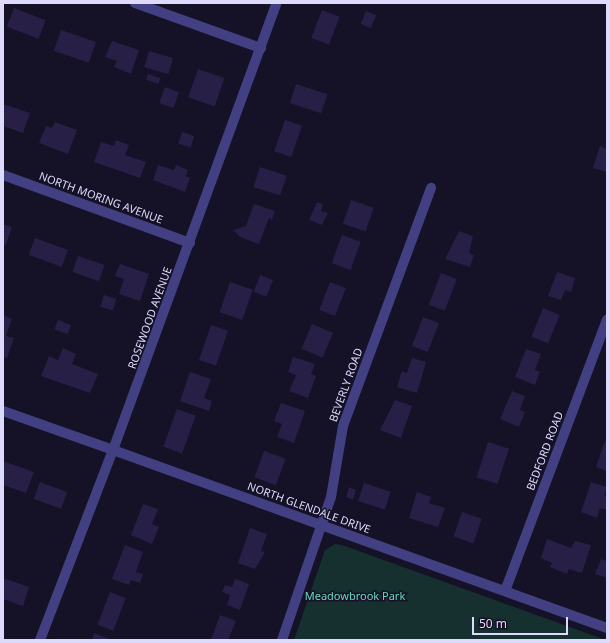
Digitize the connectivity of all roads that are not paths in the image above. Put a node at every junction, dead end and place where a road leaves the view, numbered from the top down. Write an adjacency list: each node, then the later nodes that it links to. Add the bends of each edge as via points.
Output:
1 (135, 3): 3 (street)
2 (277, 3): 3 (street, ROSEWOOD AVENUE)
3 (262, 48): 6 (street, ROSEWOOD AVENUE)
4 (3, 175): 6 (street, NORTH MORING AVENUE)
5 (431, 188): 10 (street, BEVERLY ROAD, via 343,426 331,496)
6 (190, 243): 9 (street, ROSEWOOD AVENUE)
7 (607, 319): 11 (street, BEDFORD ROAD)
8 (3, 411): 9 (street, NORTH GLENDALE DRIVE)
9 (113, 450): 10 (street, NORTH GLENDALE DRIVE); 13 (street, ROSEWOOD AVENUE)
10 (321, 525): 11 (street, NORTH GLENDALE DRIVE); 14 (street, BEVERLY ROAD)
11 (505, 591): 12 (street, NORTH GLENDALE DRIVE)
12 (607, 628)
13 (40, 640)
14 (282, 640)

